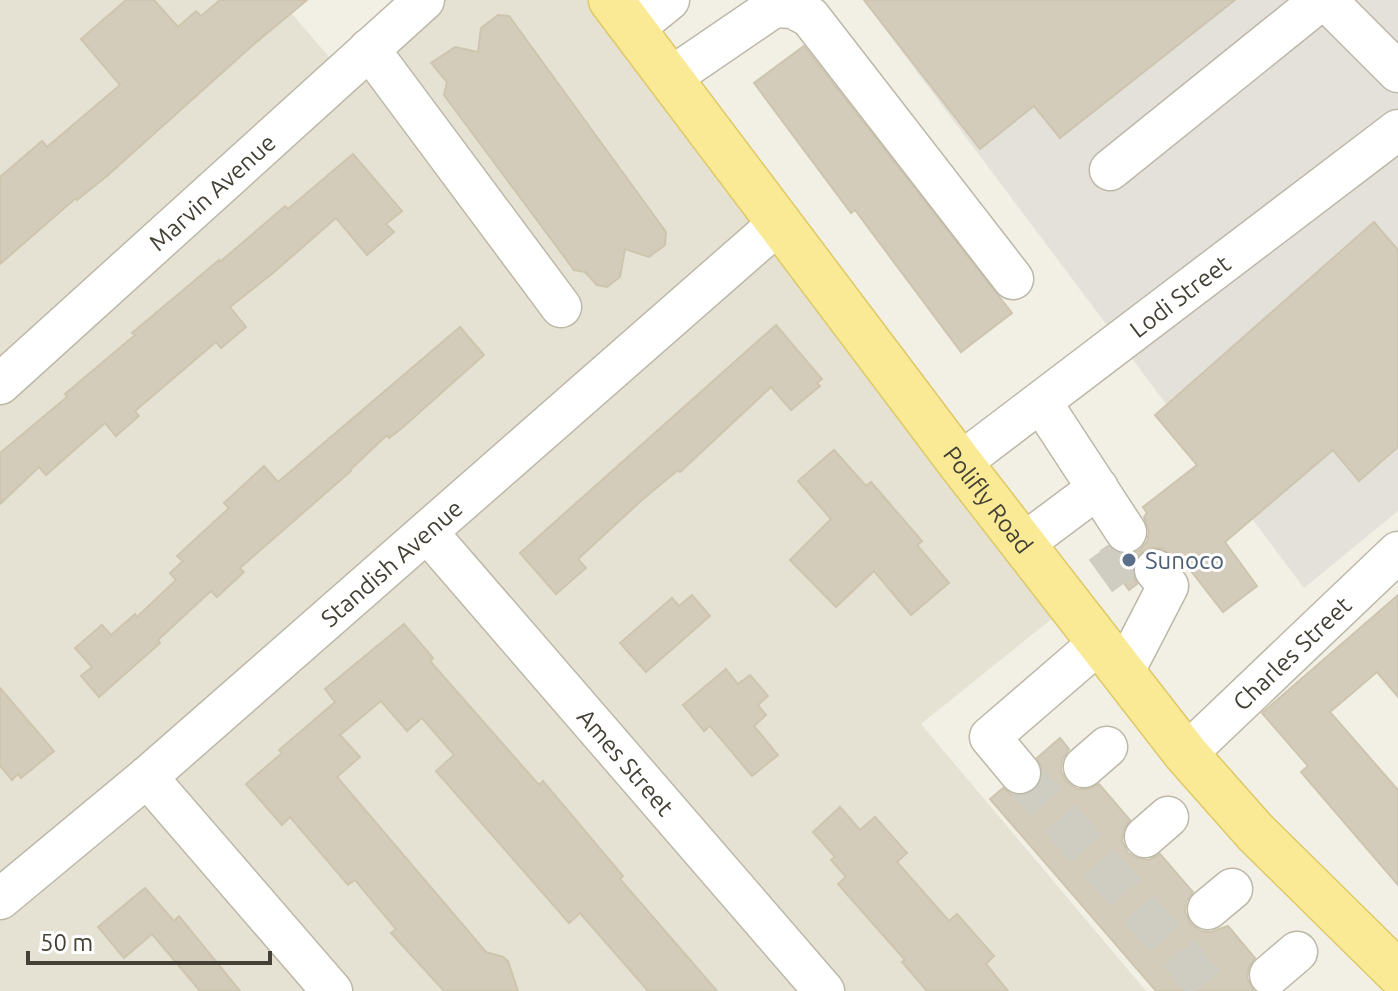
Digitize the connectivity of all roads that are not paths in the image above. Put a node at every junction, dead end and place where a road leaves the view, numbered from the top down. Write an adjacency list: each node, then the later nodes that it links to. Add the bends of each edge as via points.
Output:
1 (424, 0): 5 (street, Marvin Avenue)
2 (669, 0): 4 (street)
3 (1323, 0): 6 (street); 9 (street)
4 (622, 14): 7 (main road, Polifly Road)
5 (369, 49): 12 (street); 13 (street, Marvin Avenue)
6 (1398, 72)
7 (670, 78): 10 (main road, Polifly Road); 11 (street, via 774,7 793,8 810,17)
8 (1398, 130): 14 (street, Lodi Street)
9 (1110, 170)
10 (778, 224): 15 (main road, Polifly Road); 17 (street, Standish Avenue)
11 (1013, 279)
12 (561, 307)
13 (0, 384)
14 (1041, 402): 15 (street, Lodi Street); 16 (street)
15 (960, 463): 19 (main road, Polifly Road)
16 (1086, 496): 18 (street); 19 (street)
17 (427, 532): 25 (street, Standish Avenue); 29 (street, Ames Street)
18 (1116, 540)
19 (1023, 544): 22 (main road, Polifly Road)
20 (1398, 552): 23 (street, Charles Street)
21 (1147, 590): 22 (street)
22 (1111, 658): 23 (main road, Polifly Road); 24 (street, via 990,737)
23 (1186, 754): 27 (main road, Polifly Road, via 1255,832)
24 (1020, 773)
25 (147, 777): 26 (street, Standish Avenue); 28 (street)
26 (0, 899)
27 (1398, 973)
28 (332, 991)
29 (824, 991)

